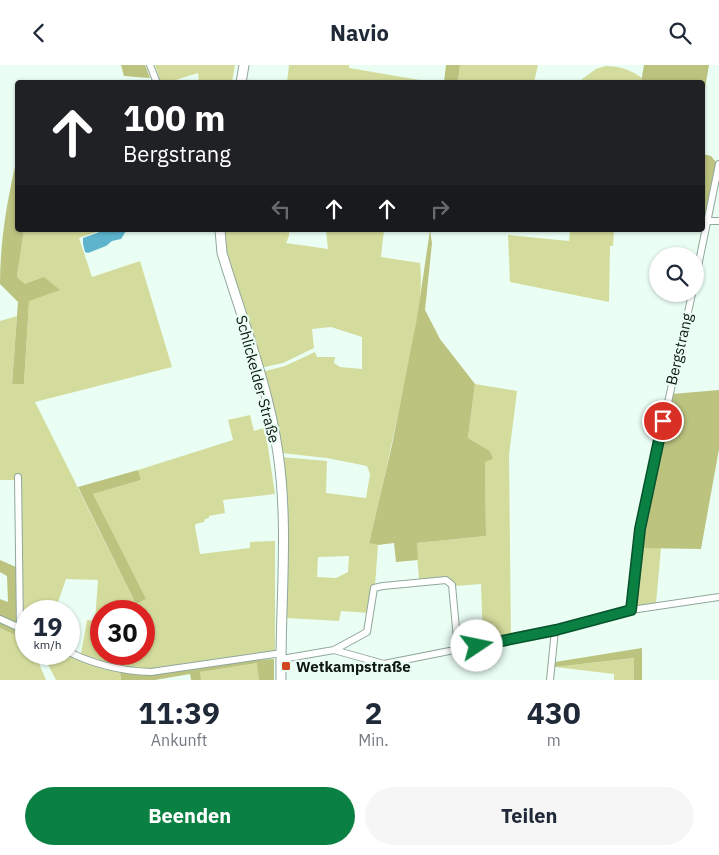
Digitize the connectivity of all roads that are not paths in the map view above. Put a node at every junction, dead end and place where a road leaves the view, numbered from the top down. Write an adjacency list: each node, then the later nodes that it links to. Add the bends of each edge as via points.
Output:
1 (150, 65): 3 (street)
2 (244, 65): 4 (main road)
3 (156, 80)
4 (242, 80)
5 (719, 164): 6 (street)
6 (707, 221): 7 (street); 8 (street)
7 (719, 221)
8 (705, 231)
9 (220, 232): 23 (main road, Schlickelder Straße, via 222,253 264,387 278,451 283,505)
10 (705, 232): 11 (street)
11 (702, 247)
12 (690, 302): 16 (street, Bergstrang, via 640,529)
13 (18, 477): 15 (street)
14 (719, 597): 16 (street)
15 (22, 600)
16 (631, 610): 19 (street)
17 (0, 619): 18 (street)
18 (15, 626)
19 (555, 630): 21 (street); 25 (street)
20 (334, 649): 21 (street, via 384,664); 21 (street, via 367,632 374,588 446,580 452,585); 23 (street)
21 (458, 650)
22 (80, 656): 23 (street, via 107,667 151,671)
23 (282, 656): 24 (main road, Schlickelder Straße)
24 (281, 680)
25 (550, 680)

